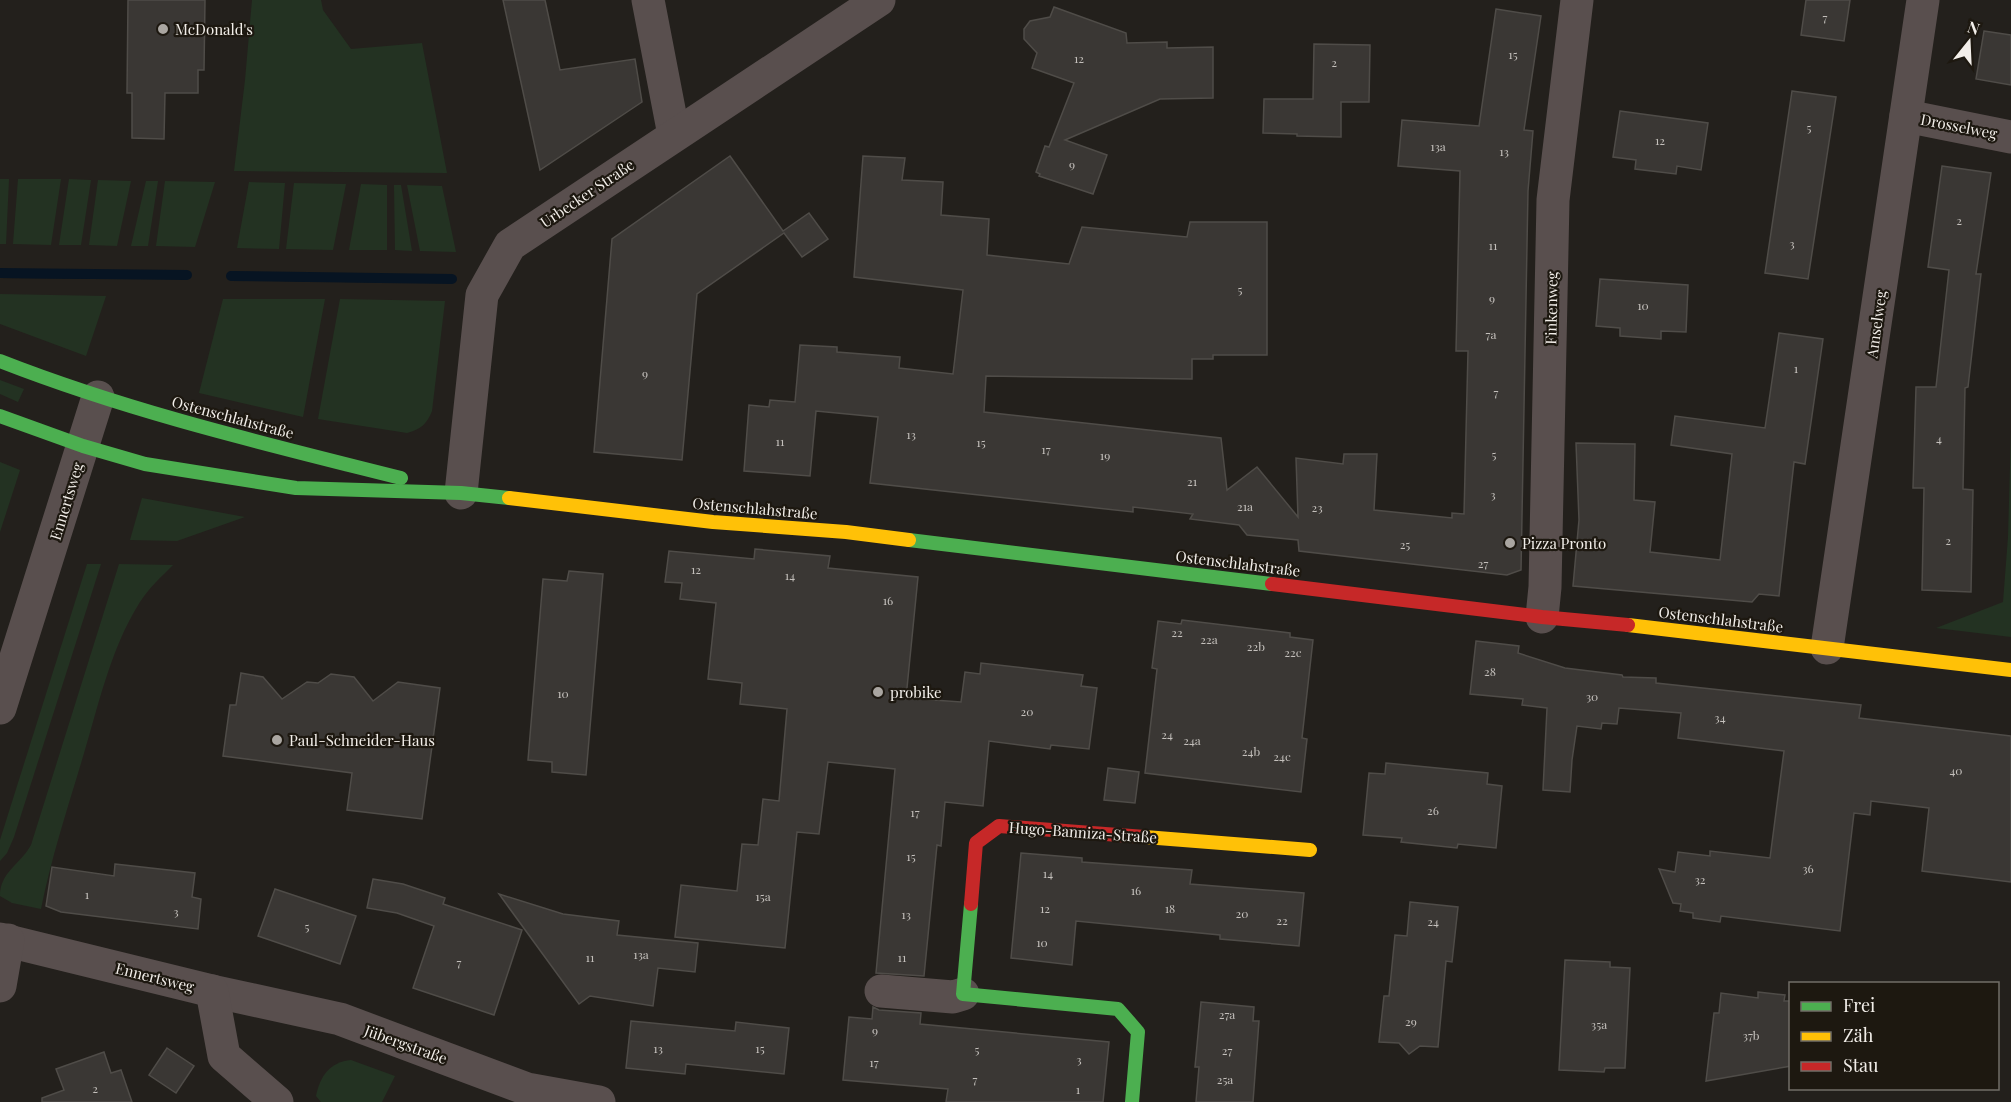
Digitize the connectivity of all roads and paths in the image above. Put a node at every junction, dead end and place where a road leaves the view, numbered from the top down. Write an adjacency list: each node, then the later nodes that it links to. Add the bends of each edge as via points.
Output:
1 (648, 0): 6 (street)
2 (879, 0): 6 (street, Urbecker Straße)
3 (1577, 0): 13 (street, Finkenweg, via 1554,200)
4 (1923, 0): 5 (street, Amselweg)
5 (1906, 116): 7 (street, Drosselweg); 14 (street, Amselweg)
6 (674, 135): 12 (street, Urbecker Straße, via 510,245 482,295)
7 (2011, 137)
8 (0, 361): 9 (street, Ostenschlahstraße)
9 (98, 397): 11 (street, Ennertsweg); 12 (street, Ostenschlahstraße)
10 (0, 416): 11 (street, Ostenschlahstraße)
11 (83, 447): 12 (street, Ostenschlahstraße, via 145,464 297,488); 16 (street, Ennertsweg)
12 (461, 493): 13 (street, Ostenschlahstraße, via 858,534)
13 (1542, 617): 14 (street, Ostenschlahstraße)
14 (1827, 648): 15 (street, Ostenschlahstraße)
15 (2011, 670)
16 (0, 708)
17 (1310, 850): 22 (street, Hugo-Banniza-Straße, via 999,826 976,843)
18 (4, 940): 19 (street); 20 (street, Ennertsweg)
19 (0, 986)
20 (212, 991): 23 (street, Ennertsweg, via 224,1056); 24 (street, Jübergstraße, via 340,1019 527,1089)
21 (881, 992): 22 (street, via 953,998)
22 (963, 994): 25 (street, via 1118,1009 1138,1032)
23 (277, 1102)
24 (599, 1102)
25 (1132, 1102)

